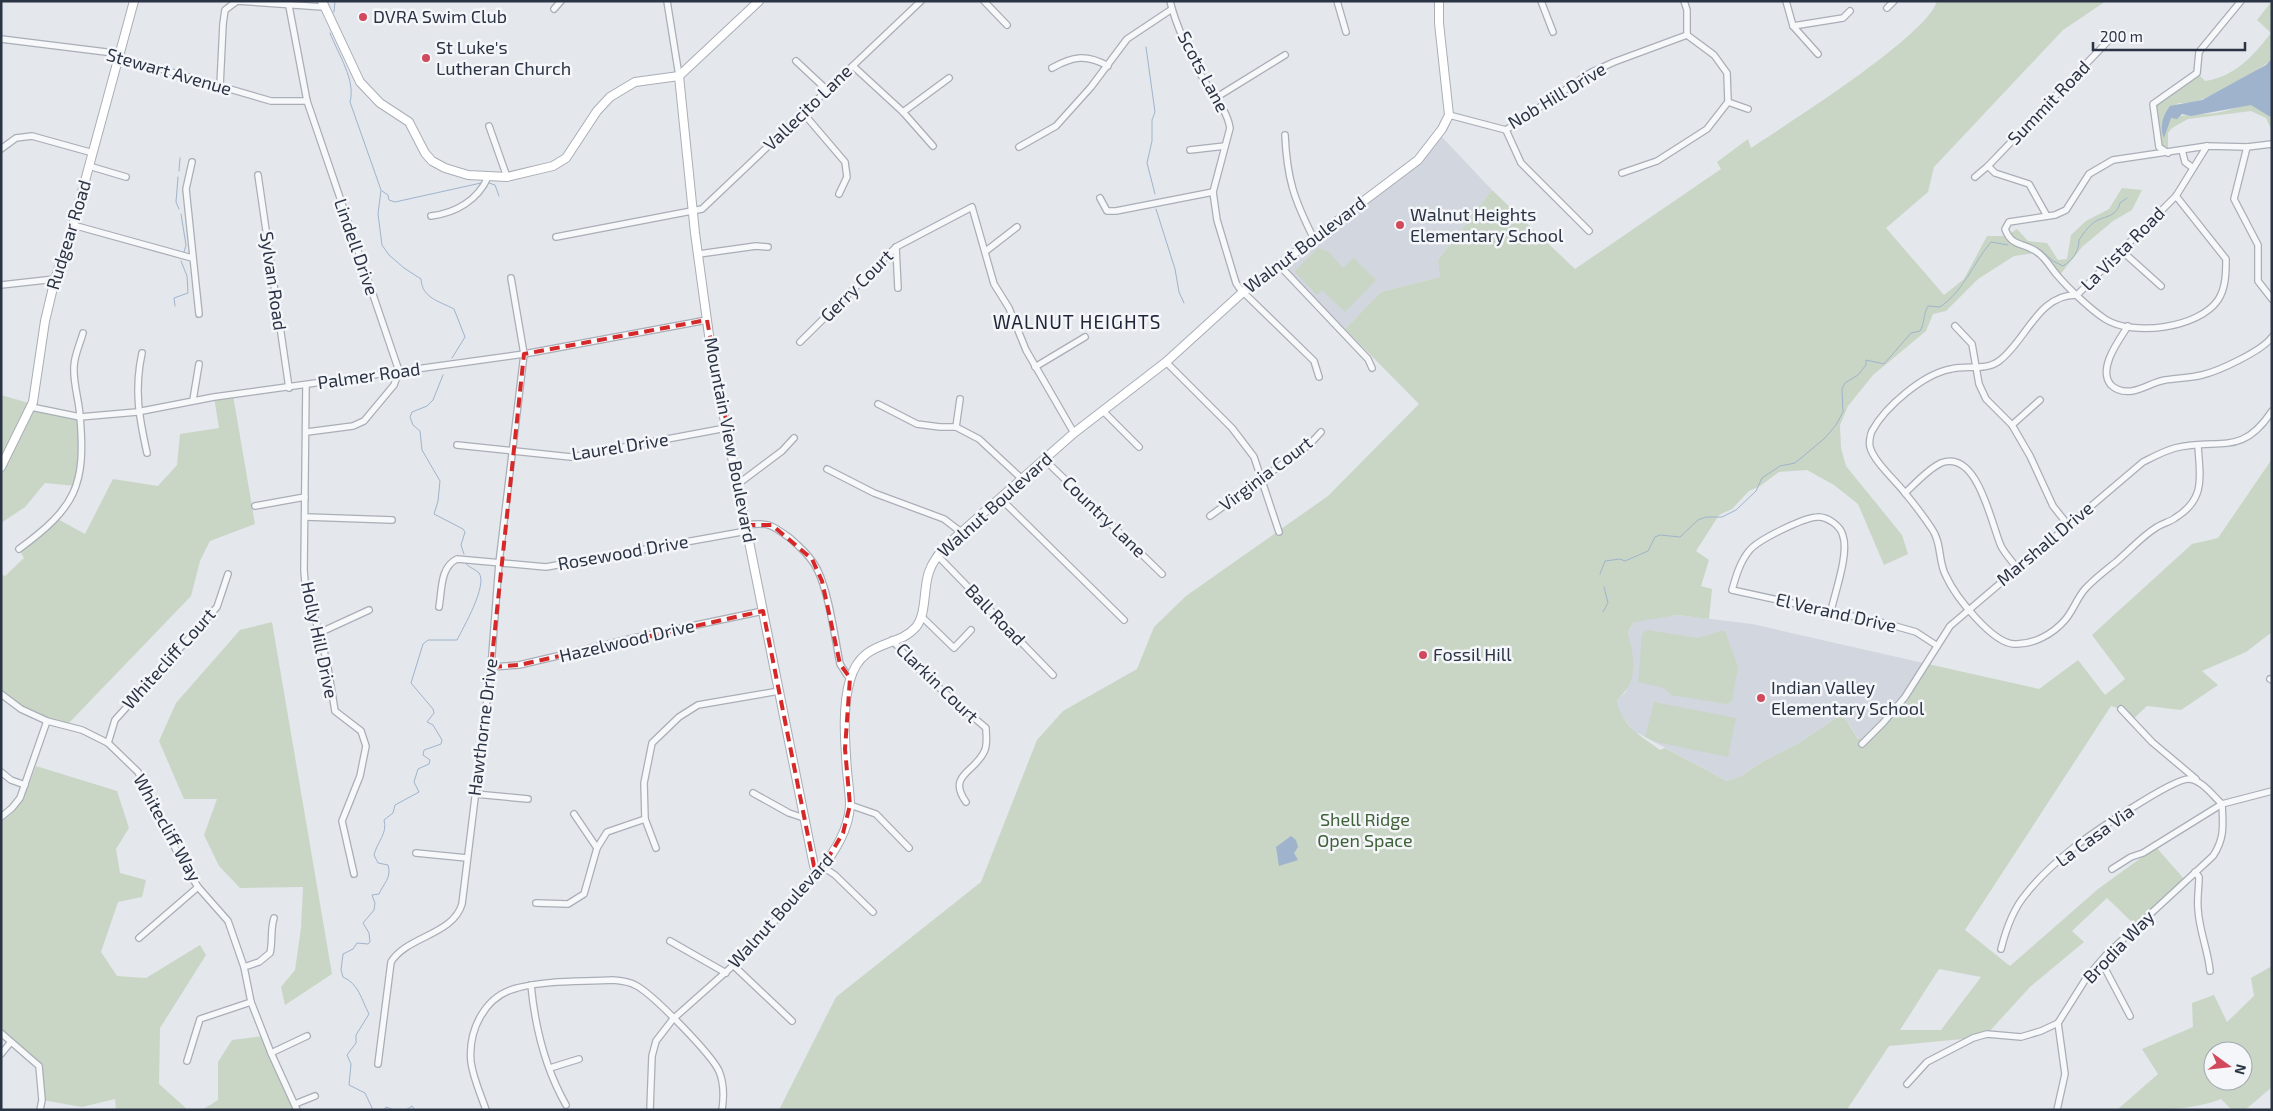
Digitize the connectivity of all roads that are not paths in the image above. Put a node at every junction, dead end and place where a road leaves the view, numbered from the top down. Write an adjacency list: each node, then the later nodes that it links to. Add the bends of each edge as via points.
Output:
1 (134, 1): 30 (street, Rudgear Road)
2 (561, 1): 18 (street)
3 (667, 1): 35 (street, Mountain View Boulevard)
4 (759, 1): 35 (street)
5 (921, 1): 32 (street, Vallecito Lane)
6 (984, 1): 21 (street)
7 (1170, 1): 19 (street, Scots Lane)
8 (1337, 1): 23 (street)
9 (1439, 1): 45 (street)
10 (1541, 1): 24 (street)
11 (1684, 1): 25 (street)
12 (1786, 1): 22 (street)
13 (1894, 1): 17 (street)
14 (2241, 1): 58 (street, via 2200,52 2197,73 2153,104 2159,147)
15 (323, 4): 16 (street); 67 (street, via 360,82 380,103 410,122 432,161 457,172)
16 (289, 6): 37 (street, via 237,1 226,10); 40 (street, Lindell Drive)
17 (1887, 8)
18 (554, 9)
19 (1172, 9): 33 (street, via 1127,39); 39 (street, Scots Lane, via 1204,79)
20 (1850, 11): 22 (street, via 1843,18)
21 (1007, 25)
22 (1793, 26): 28 (street)
23 (1346, 32)
24 (1552, 32)
25 (1687, 35): 41 (street, via 1714,55 1727,72); 47 (street, Nob Hill Drive, via 1590,73)
26 (1, 40): 30 (street, Stewart Avenue)
27 (2110, 40): 62 (street, Summit Road)
28 (1818, 54)
29 (1285, 55): 39 (street)
30 (119, 56): 37 (street, Stewart Avenue); 59 (street, Rudgear Road)
31 (796, 61): 38 (street)
32 (853, 66): 38 (street, Vallecito Lane); 43 (street)
33 (1108, 66): 34 (street, via 1073,57); 53 (street, via 1056,126)
34 (1052, 68)
35 (679, 76): 68 (street, via 644,79 627,86 602,106 566,158 553,166); 74 (street, Mountain View Boulevard)
36 (949, 78): 43 (street)
37 (220, 86): 40 (street, Stewart Avenue, via 271,101)
38 (826, 90): 44 (street, Vallecito Lane)
39 (1216, 96): 51 (street, Scots Lane, via 1230,128)
40 (307, 101): 112 (street, Lindell Drive)
41 (1728, 102): 42 (street); 64 (street, via 1707,129 1657,161)
42 (1748, 109)
43 (902, 112): 50 (street)
44 (804, 114): 71 (street, via 845,162 847,177); 74 (street, Vallecito Lane, via 702,209)
45 (1449, 115): 47 (street, Nob Hill Drive); 81 (street, Walnut Boulevard, via 1442,129 1409,167)
46 (489, 126): 68 (street)
47 (1506, 130): 79 (street, via 1521,163)
48 (1286, 135): 81 (street, via 1286,168 1297,206)
49 (2272, 144): 54 (street)
50 (933, 146)
51 (1225, 146): 56 (street); 70 (street, Scots Lane)
52 (2207, 146): 54 (street); 57 (street); 63 (street, La Vista Road)
53 (1019, 147)
54 (2247, 147): 96 (street, via 2234,200 2258,245 2258,281)
55 (1, 149): 59 (street, via 16,138 32,136)
56 (1190, 150)
57 (2182, 150): 58 (street); 63 (street, via 2185,162)
58 (2168, 153): 76 (street, via 2113,160 2089,174 2066,210)
59 (93, 154): 61 (street, Rudgear Road)
60 (192, 162): 87 (street, via 186,189)
61 (89, 166): 66 (street); 77 (street, Rudgear Road)
62 (1988, 166): 69 (street, Summit Road); 76 (street, via 1995,173 2028,184)
63 (2193, 168): 72 (street, La Vista Road)
64 (1622, 173)
65 (258, 175): 115 (street, Sylvan Road)
66 (126, 177)
67 (488, 177): 68 (street); 75 (street, via 481,191 468,203)
68 (507, 177)
69 (1975, 177)
70 (1213, 192): 73 (street, via 1116,211 1107,211); 94 (street, Scots Lane, via 1217,220 1236,283)
71 (839, 194)
72 (2176, 196): 85 (street, La Vista Road); 100 (street, via 2226,259 2223,287 2218,300 2200,316 2159,329)
73 (1100, 198)
74 (694, 211): 80 (street); 86 (street, Mountain View Boulevard)
75 (431, 216)
76 (2047, 216): 95 (street, via 2009,222 2005,229 2008,238 2038,252)
77 (73, 225): 87 (street); 90 (street, Rudgear Road)
78 (1016, 227): 84 (street)
79 (1589, 231)
80 (556, 237)
81 (1313, 237): 88 (street, Walnut Boulevard)
82 (768, 247): 86 (street)
83 (896, 247): 84 (street, Gerry Court, via 972,207); 93 (street); 104 (street, Gerry Court)
84 (986, 251): 109 (street, via 994,284 1009,308)
85 (2122, 251): 92 (street); 95 (street, La Vista Road)
86 (699, 254): 98 (street, Mountain View Boulevard)
87 (192, 258): 97 (street)
88 (1278, 264): 94 (street, Walnut Boulevard); 111 (street, via 1368,359)
89 (511, 278): 106 (street, Hawthorne Drive)
90 (55, 279): 91 (street); 120 (street, Rudgear Road)
91 (1, 285)
92 (2161, 286)
93 (898, 288)
94 (1243, 292): 107 (street, Walnut Boulevard); 113 (street, Scots Lane, via 1314,361)
95 (2078, 295): 100 (street, via 2106,319); 110 (street, La Vista Road, via 2068,294 2054,301 2030,323 2011,352 1996,363)
96 (2272, 299)
97 (199, 314)
98 (707, 320): 106 (street, Palmer Road); 127 (street, Mountain View Boulevard)
99 (1955, 326): 110 (street, via 1972,344)
100 (2128, 326): 103 (street, via 2107,370 2111,385 2123,391 2142,389 2164,380 2204,375 2258,350)
101 (83, 333): 124 (street, via 74,366)
102 (1085, 337): 109 (street)
103 (2272, 337)
104 (800, 342)
105 (142, 352): 123 (street, via 136,376)
106 (524, 354): 112 (street, Palmer Road); 135 (street, Hawthorne Drive)
107 (1166, 362): 121 (street, Walnut Boulevard); 141 (street, via 1232,428 1254,457)
108 (199, 364): 117 (street)
109 (1035, 367): 130 (street)
110 (1976, 367): 125 (street, via 1986,399); 143 (street, La Vista Road, via 1950,369 1919,382 1882,417 1871,434 1870,447 1876,458)
111 (1372, 368)
112 (398, 371): 114 (street, Palmer Road); 128 (street, via 394,385 364,421 353,426)
113 (1319, 377)
114 (306, 385): 115 (street, Palmer Road); 128 (street, Holly Hill Drive)
115 (288, 388): 117 (street, Palmer Road)
116 (960, 399): 126 (street)
117 (193, 400): 123 (street, Palmer Road)
118 (2040, 400): 125 (street)
119 (878, 404): 126 (street, via 917,424)
120 (31, 407): 124 (street, Palmer Road); 138 (street, Rudgear Road)
121 (1103, 411): 130 (street, Walnut Boulevard); 134 (street)
122 (2272, 411): 133 (street, Marshall Drive, via 2262,426 2242,440)
123 (138, 412): 124 (street, Palmer Road); 136 (street)
124 (80, 417): 154 (street, via 82,469 73,497 47,528)
125 (2012, 425): 150 (street, via 2054,506)
126 (956, 426): 140 (street, via 979,439)
127 (726, 428): 135 (street, Laurel Drive, via 571,457); 142 (street, Mountain View Boulevard)
128 (307, 432): 144 (street, Holly Hill Drive)
129 (1321, 432): 141 (street, Virginia Court, via 1310,444)
130 (1074, 433): 137 (street, Walnut Boulevard)
131 (794, 438): 142 (street)
132 (457, 445): 135 (street, Laurel Drive)
133 (2198, 446): 150 (street, Marshall Drive, via 2175,448 2143,462); 161 (street, La Vista Road, via 2200,487 2191,506 2156,527 2086,588 2065,620 2053,630 2031,642 2012,644 1997,637)
134 (1139, 447)
135 (513, 452): 156 (street, Hawthorne Drive)
136 (146, 453)
137 (1045, 460): 140 (street, Walnut Boulevard); 159 (street, Country Lane)
138 (1, 467)
139 (827, 469): 152 (street, via 874,493 944,518)
140 (1022, 479): 145 (street, Walnut Boulevard)
141 (1262, 479): 148 (street, Virginia Court); 153 (street)
142 (738, 484): 151 (street, Mountain View Boulevard)
143 (1905, 493): 157 (street, via 1940,464 1962,465 1973,476 2002,546); 161 (street, La Vista Road, via 1934,532 1945,576)
144 (305, 497): 146 (street); 147 (street, Holly Hill Drive)
145 (1001, 499): 152 (street, Walnut Boulevard); 166 (street)
146 (255, 506)
147 (306, 516): 149 (street); 168 (street, Holly Hill Drive, via 305,576)
148 (1210, 516)
149 (392, 520)
150 (2068, 525): 157 (street, Marshall Drive)
151 (747, 528): 156 (street, Rosewood Drive, via 546,567); 163 (street, Mountain View Boulevard); 173 (street, Rosewood Drive, via 763,523 772,525 812,559 822,581 840,664)
152 (961, 532): 155 (street, Walnut Boulevard)
153 (1279, 532)
154 (20, 549)
155 (937, 555): 165 (street, Walnut Boulevard, via 929,573); 172 (street, Ball Road)
156 (499, 563): 160 (street, Rosewood Drive, via 467,559 450,562); 171 (street, Hawthorne Drive)
157 (2017, 568): 161 (street, Marshall Drive)
158 (228, 574): 178 (street, Whitecliff Court, via 217,608 116,720)
159 (1162, 574)
160 (439, 607)
161 (1969, 608): 170 (street, Marshall Drive)
162 (369, 610): 168 (street)
163 (763, 611): 171 (street, Hazelwood Drive, via 520,666); 174 (street, Mountain View Boulevard)
164 (1831, 611): 164 (street, El Verand Drive, via 1844,551 1843,534 1832,521 1819,516 1805,519 1749,550 1739,567 1732,590); 170 (street, El Verand Drive, via 1916,632)
165 (921, 616): 167 (street, via 954,648); 169 (street, Walnut Boulevard, via 914,629)
166 (1124, 620)
167 (971, 630)
168 (319, 633): 202 (street, Holly Hill Drive, via 335,711 361,731 366,746 360,776 342,821)
169 (892, 640): 173 (street, Walnut Boulevard, via 860,660); 187 (street, Clarkin Court, via 922,674 986,728 985,752 959,784 958,792)
170 (1936, 645): 179 (street, Marshall Drive, via 1904,697)
171 (490, 667): 185 (street, Hawthorne Drive)
172 (1053, 675)
173 (850, 678): 189 (street, Walnut Boulevard, via 845,749)
174 (779, 691): 192 (street, Mountain View Boulevard); 193 (street, via 698,705 679,717 652,743 644,783)
175 (1, 694): 177 (street, Whitecliff Way, via 21,709)
176 (2121, 709): 181 (street, via 2152,742)
177 (47, 721): 178 (street, Whitecliff Way, via 82,730); 182 (street)
178 (108, 743): 203 (street, Whitecliff Way, via 138,772 181,860)
179 (1862, 744)
180 (1, 772): 182 (street)
181 (2198, 781): 188 (street); 209 (street, La Casa Via, via 2183,780 2149,798 2073,848 2024,896 2009,923)
182 (25, 785): 191 (street, via 12,808)
183 (2272, 791): 188 (street)
184 (753, 793): 192 (street)
185 (474, 794): 186 (street); 198 (street, Hawthorne Drive)
186 (528, 799)
187 (966, 802)
188 (2222, 804): 199 (street); 201 (street, Brodia Way, via 2222,839 2213,856)
189 (850, 805): 196 (street, via 876,814); 200 (street, Walnut Boulevard, via 843,833)
190 (574, 814): 194 (street)
191 (1, 818)
192 (804, 818): 200 (street, Mountain View Boulevard, via 814,866)
193 (645, 819): 194 (street, via 607,832); 195 (street)
194 (598, 848): 204 (street, via 584,894 568,904)
195 (656, 848)
196 (908, 848)
197 (416, 853): 198 (street)
198 (467, 858): 228 (street, Hawthorne Drive, via 462,904 457,916 401,951 391,962)
199 (2112, 869)
200 (821, 870): 205 (street, via 835,875); 211 (street, Walnut Boulevard)
201 (2195, 872): 210 (street, Brodia Way); 213 (street, via 2199,877 2198,909)
202 (354, 874)
203 (198, 886): 207 (street); 212 (street, Whitecliff Way, via 228,922)
204 (536, 903)
205 (873, 912)
206 (274, 918): 212 (street, via 270,930 270,953 259,962)
207 (139, 938)
208 (670, 941): 214 (street)
209 (2001, 948)
210 (2101, 961): 217 (street); 220 (street, Brodia Way)
211 (734, 966): 214 (street, Walnut Boulevard); 219 (street)
212 (244, 967): 216 (street, Whitecliff Way)
213 (2210, 971)
214 (726, 973): 218 (street, Walnut Boulevard)
215 (531, 985): 218 (street, via 628,982 642,989); 229 (street, via 539,1038); 235 (street, via 516,988 497,998 476,1024 471,1042 471,1064)
216 (251, 1002): 224 (street, Whitecliff Way); 227 (street, via 200,1019)
217 (2130, 1016)
218 (673, 1019): 236 (street, Walnut Boulevard, via 656,1041 652,1056); 237 (street, via 694,1038 718,1071 724,1098)
219 (792, 1021)
220 (2058, 1023): 230 (street, via 2021,1037 1987,1034 1973,1038 1927,1062); 238 (street, via 2065,1074)
221 (1, 1033): 223 (street)
222 (307, 1036): 224 (street)
223 (10, 1043): 225 (street); 234 (street, via 39,1066)
224 (271, 1053): 233 (street, Whitecliff Way)
225 (1, 1054)
226 (579, 1058): 229 (street)
227 (187, 1061)
228 (378, 1064)
229 (550, 1068): 232 (street)
230 (1907, 1084)
231 (315, 1096): 233 (street)
232 (566, 1105)
233 (296, 1107)
234 (40, 1110)
235 (486, 1110)
236 (650, 1110)
237 (722, 1110)
238 (2058, 1110)

